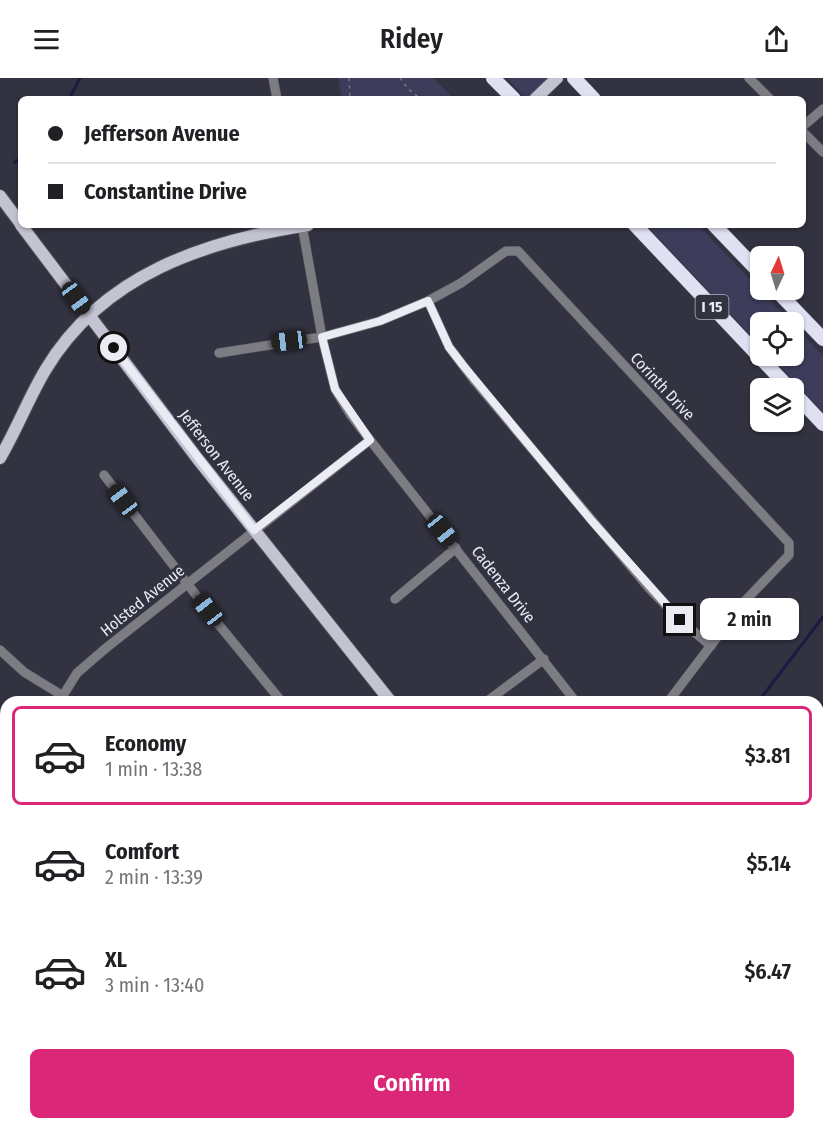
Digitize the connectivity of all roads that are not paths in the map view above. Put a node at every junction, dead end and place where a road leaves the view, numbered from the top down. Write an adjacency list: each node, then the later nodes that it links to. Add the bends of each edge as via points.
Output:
1 (273, 78): 6 (street)
2 (494, 78): 7 (highway)
3 (557, 78): 8 (main road)
4 (574, 78): 9 (highway)
5 (749, 78): 10 (street)
6 (276, 96)
7 (511, 96)
8 (538, 96)
9 (591, 96)
10 (767, 96)
11 (823, 109): 12 (street)
12 (806, 125)
13 (806, 133): 14 (street)
14 (823, 152)
15 (0, 196): 16 (main road, Jefferson Avenue)
16 (18, 221)
17 (23, 228): 25 (main road, Jefferson Avenue)
18 (287, 228): 25 (main road, via 207,247 163,265 121,289)
19 (304, 228): 26 (street, Cadenza Drive)
20 (638, 228): 29 (highway, I 15)
21 (717, 228): 22 (highway)
22 (750, 263)
23 (786, 300): 27 (highway)
24 (428, 301): 26 (street, via 380,321); 39 (street, via 449,347 482,389 649,588); 39 (street, Corinth Drive, via 506,251 518,251 789,543 789,555 743,603)
25 (90, 316): 33 (main road, via 66,340 46,369); 35 (main road, Jefferson Avenue)
26 (322, 337): 28 (street); 32 (street, Cadenza Drive, via 335,389)
27 (823, 339)
28 (219, 353)
29 (780, 378)
30 (804, 404): 31 (highway)
31 (823, 424)
32 (370, 440): 35 (street, Holsted Avenue); 36 (street, Cadenza Drive)
33 (0, 458)
34 (104, 475): 37 (street)
35 (254, 530): 37 (street, Holsted Avenue); 45 (main road, Jefferson Avenue)
36 (456, 548): 38 (street); 41 (street, Cadenza Drive)
37 (186, 582): 43 (street, Holsted Avenue, via 77,673); 44 (street)
38 (395, 599)
39 (711, 646): 48 (street, Corinth Drive)
40 (0, 650): 42 (street)
41 (544, 659): 46 (street); 47 (street, Cadenza Drive)
42 (57, 696)
43 (63, 696)
44 (277, 696)
45 (386, 696)
46 (494, 696)
47 (572, 696)
48 (673, 696)

